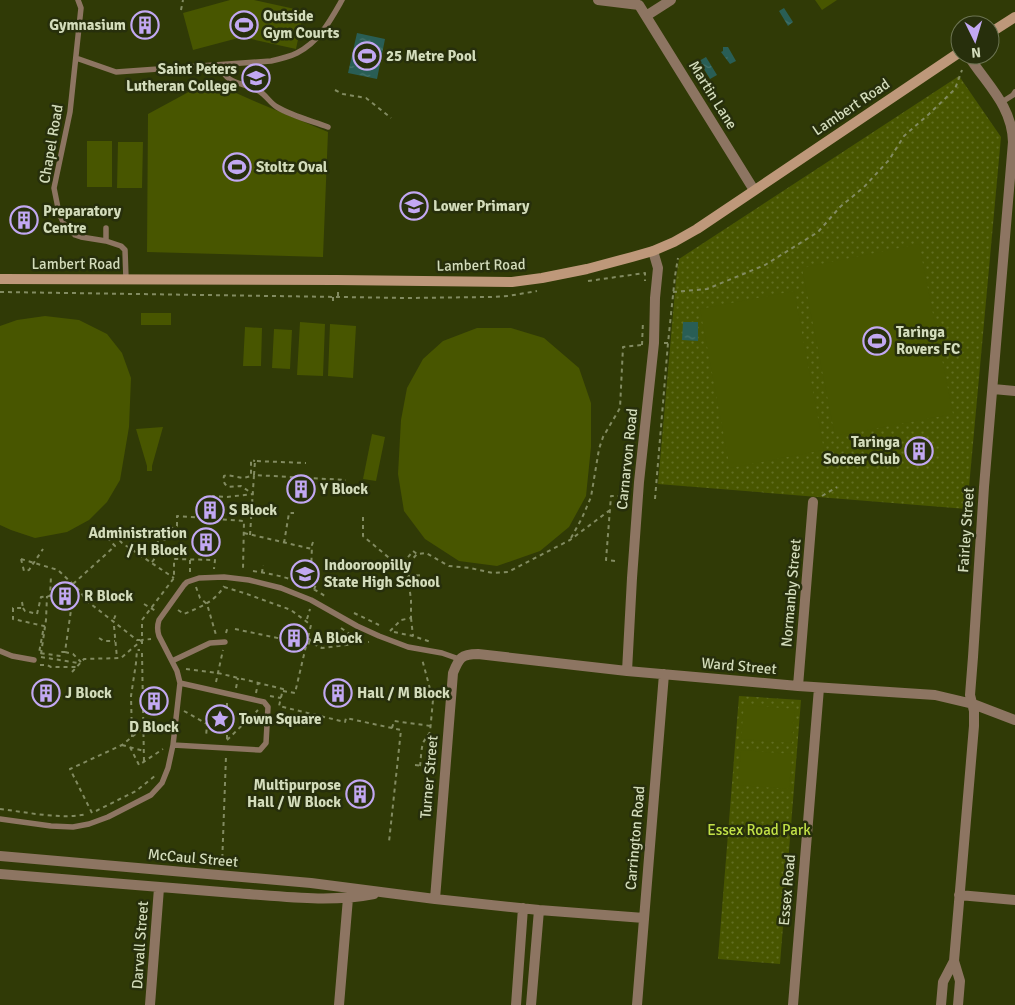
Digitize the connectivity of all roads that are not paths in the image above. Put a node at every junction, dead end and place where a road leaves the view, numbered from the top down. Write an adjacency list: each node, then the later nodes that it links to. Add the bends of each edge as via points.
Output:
1 (78, 0): 8 (lane, Chapel Road, via 81,8)
2 (342, 0): 10 (lane, via 316,40 296,54 271,61)
3 (598, 0): 5 (street, via 639,5)
4 (670, 0): 5 (street)
5 (646, 16): 15 (street, Martin Lane)
6 (1015, 17): 7 (main road)
7 (1000, 27)
8 (76, 58): 10 (lane, via 116,72); 17 (lane, Chapel Road, via 70,112 54,188 64,224 75,235)
9 (950, 59): 15 (main road, Lambert Road)
10 (218, 65): 14 (lane, via 227,79 259,91 290,113)
11 (975, 65): 13 (street, Fairley Street)
12 (1015, 92): 13 (lane)
13 (1002, 102): 21 (street, Fairley Street, via 1013,142)
14 (328, 127)
15 (754, 190): 18 (main road, Lambert Road, via 696,229)
16 (106, 228): 17 (lane)
17 (106, 241): 20 (lane, Chapel Road, via 125,250)
18 (653, 251): 20 (main road, Lambert Road, via 591,268 512,282); 29 (street, Carnarvon Road, via 658,268 654,343 639,482)
19 (0, 279): 20 (main road, Lambert Road)
20 (126, 280)
21 (993, 389): 22 (street); 34 (street, Fairley Street, via 982,506 970,694)
22 (1015, 391)
23 (816, 500): 32 (street, Normanby Street)
24 (224, 642): 27 (lane, via 210,643)
25 (0, 651): 28 (lane)
26 (459, 659): 27 (lane, via 408,647 379,636 312,600 282,588 224,577 187,582 159,620 157,631); 29 (street, Ward Street, via 467,654 478,654); 44 (street, Turner Street, via 453,673)
27 (172, 661): 31 (lane)
28 (35, 663)
29 (627, 671): 30 (street, Ward Street)
30 (664, 674): 32 (street, Ward Street); 48 (street, Carrington Road)
31 (180, 683): 36 (lane); 36 (lane, via 264,702 268,707 266,743 260,750)
32 (798, 686): 33 (street, Ward Street)
33 (819, 688): 34 (street, Ward Street, via 935,695); 55 (street, Essex Road)
34 (972, 704): 35 (street, Ward Street); 42 (street, Fairley Street, via 974,726)
35 (1015, 720)
36 (173, 746): 37 (lane, via 162,783 151,795 108,816 73,827)
37 (0, 819)
38 (0, 856): 41 (street, McCaul Street, via 310,883)
39 (0, 874): 40 (street, McCaul Street)
40 (159, 888): 43 (street, McCaul Street); 50 (street, Darvall Street)
41 (382, 893): 43 (street, McCaul Street); 44 (street, McCaul Street)
42 (959, 895): 45 (street); 49 (street, Fairley Street)
43 (348, 898): 51 (street)
44 (434, 900): 46 (street, McCaul Street)
45 (1015, 900)
46 (523, 908): 47 (street, McCaul Street); 52 (street)
47 (539, 910): 48 (street, McCaul Street); 53 (street)
48 (644, 918): 54 (street, Carrington Road)
49 (954, 962): 56 (street, Fairley Street, via 943,982); 57 (street, Fairley Street, via 960,980)
50 (150, 1005)
51 (339, 1005)
52 (516, 1005)
53 (531, 1005)
54 (637, 1005)
55 (793, 1005)
56 (941, 1005)
57 (958, 1005)

